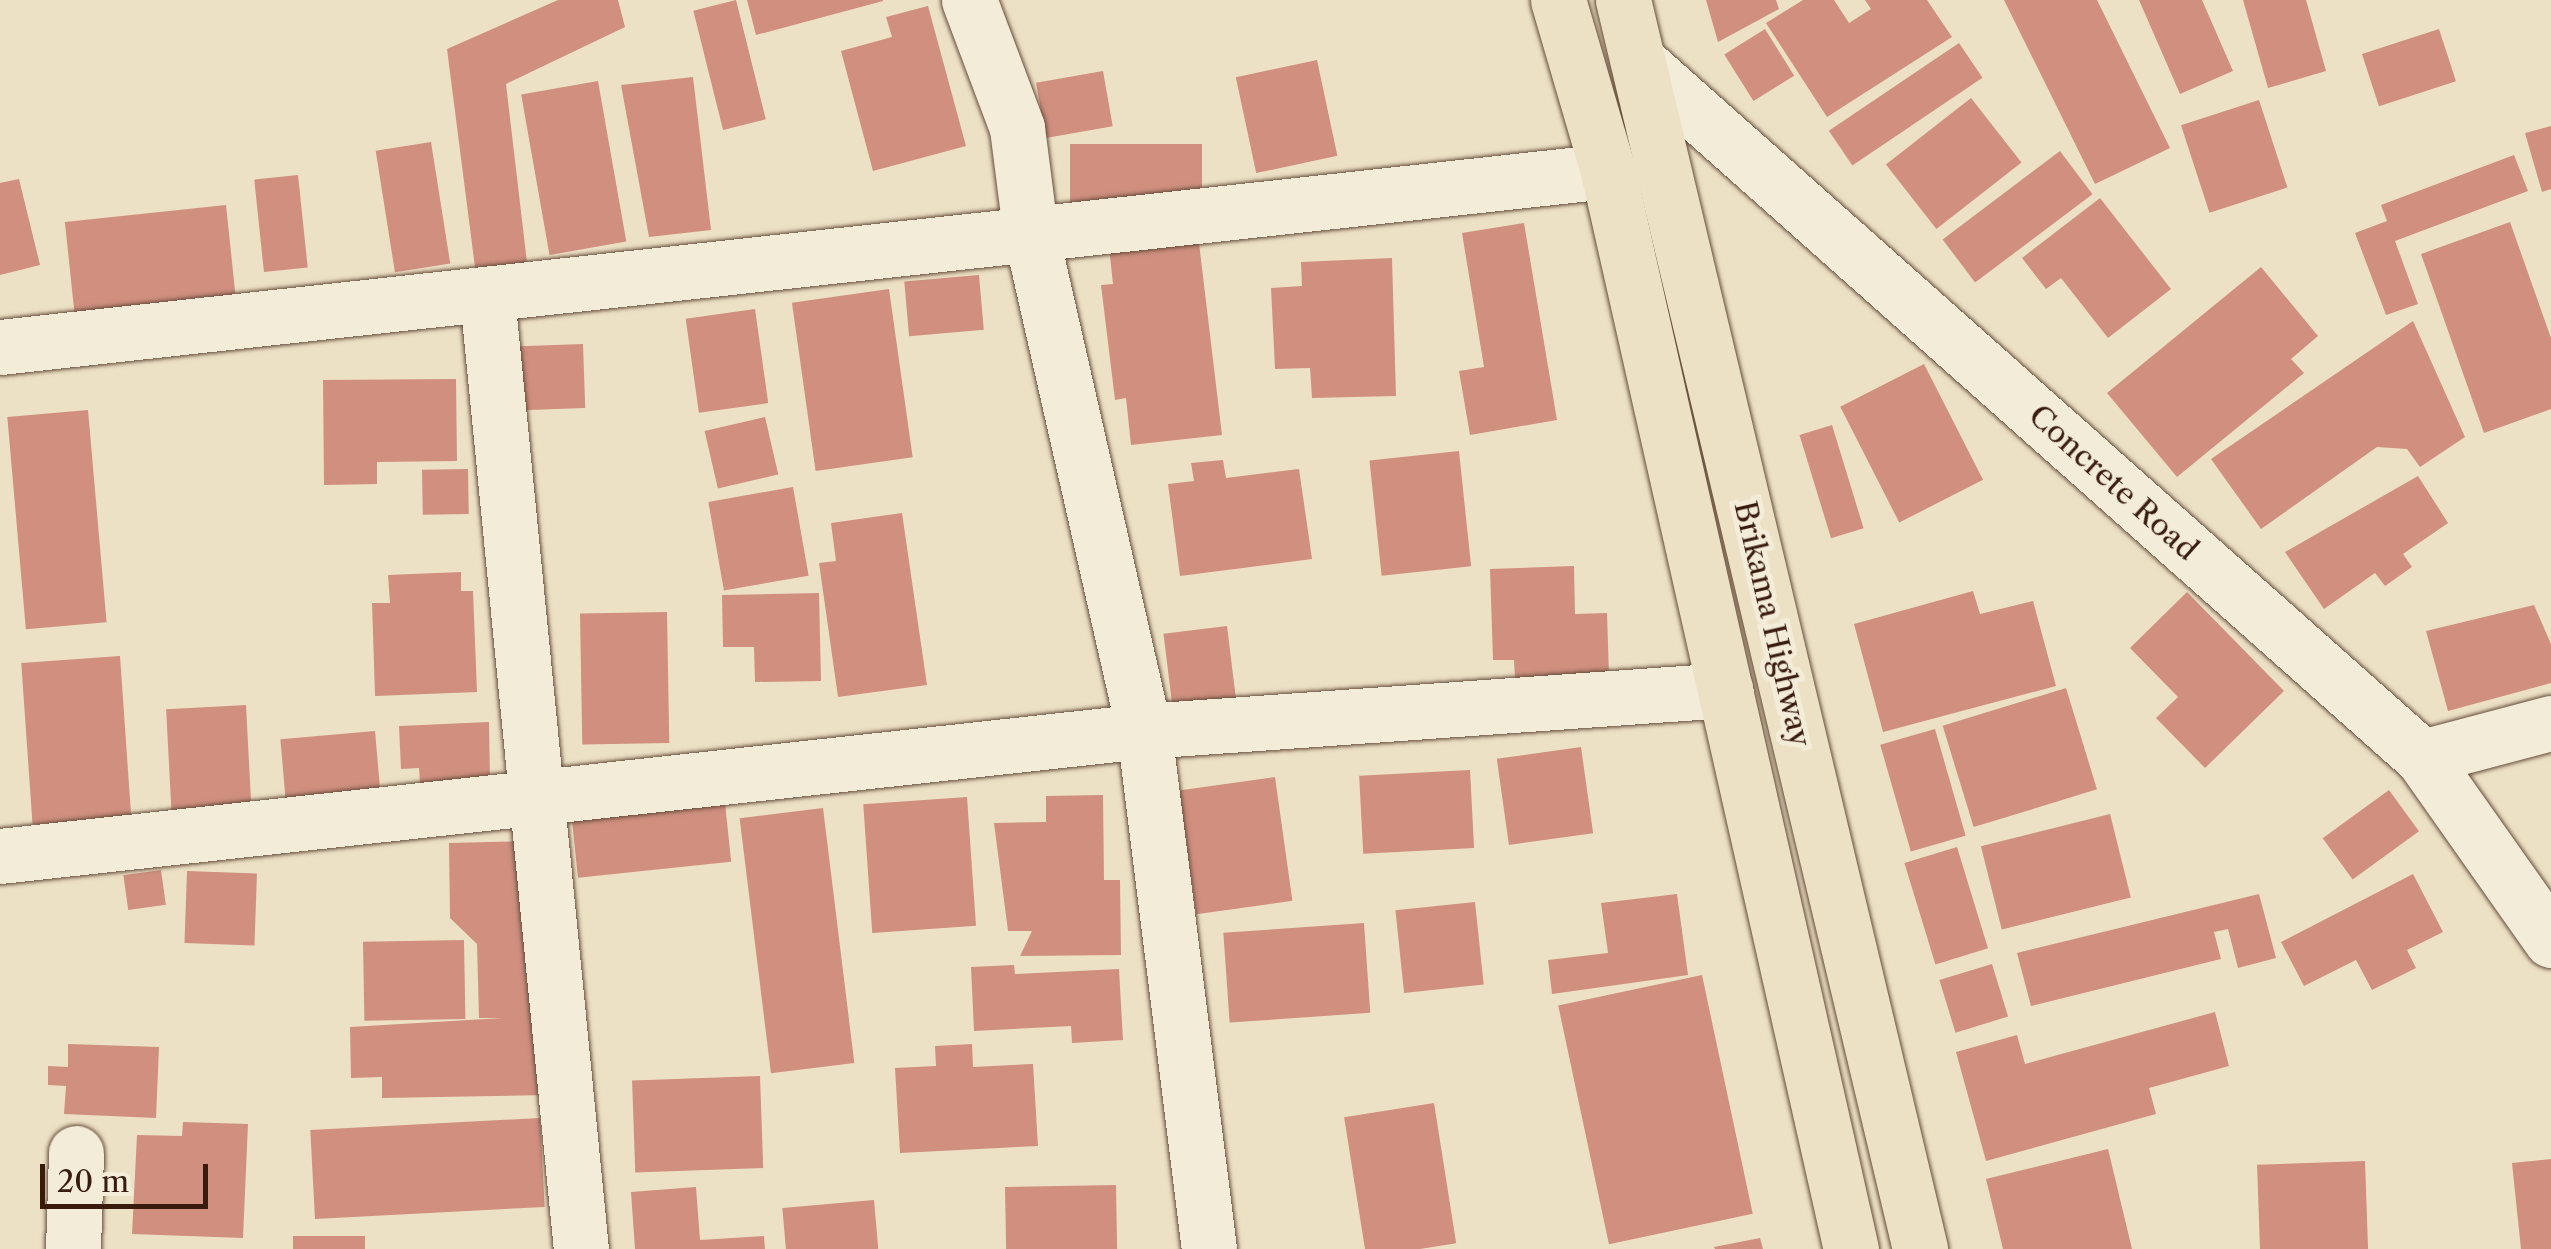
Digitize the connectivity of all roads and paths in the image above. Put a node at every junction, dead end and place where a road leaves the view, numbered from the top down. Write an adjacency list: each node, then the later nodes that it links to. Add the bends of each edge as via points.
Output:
1 (969, 0): 6 (street, via 1017,128)
2 (1558, 0): 5 (highway, Brikama Highway)
3 (1622, 0): 4 (highway, Brikama Highway)
4 (1638, 61): 12 (street, Concrete Road); 21 (highway, Brikama Highway)
5 (1608, 171): 6 (street); 9 (highway, Brikama Highway)
6 (1030, 230): 7 (street); 11 (street)
7 (487, 296): 8 (street); 13 (street)
8 (0, 347)
9 (1726, 690): 11 (street); 20 (highway, Brikama Highway)
10 (2551, 723): 12 (street)
11 (1144, 731): 13 (street); 19 (street)
12 (2422, 757): 15 (street, Concrete Road)
13 (543, 804): 14 (street); 18 (street)
14 (0, 856)
15 (2551, 940)
16 (76, 1153): 17 (street)
17 (73, 1249)
18 (580, 1249)
19 (1209, 1249)
20 (1851, 1249)
21 (1920, 1249)

